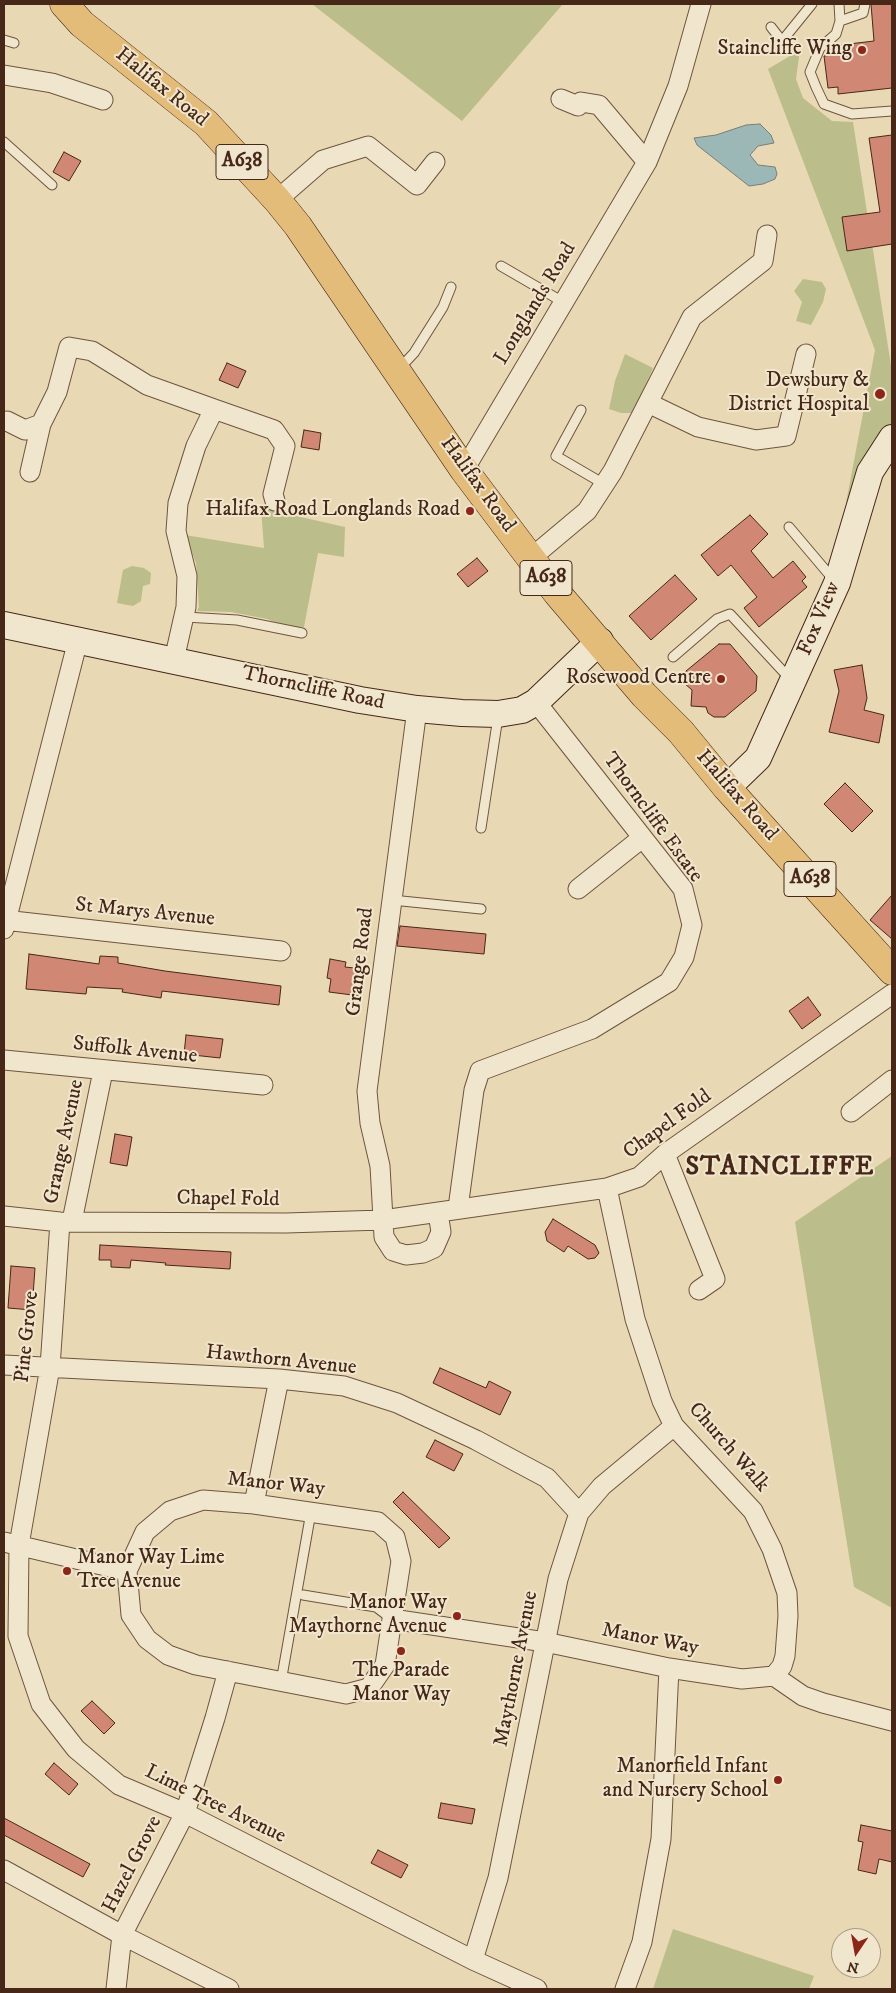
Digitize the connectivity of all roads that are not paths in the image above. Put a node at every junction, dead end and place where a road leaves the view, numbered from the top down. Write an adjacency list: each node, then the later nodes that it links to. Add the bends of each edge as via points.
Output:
1 (64, 4): 18 (main road, Halifax Road / A638, via 82,24 206,123)
2 (701, 4): 16 (street, Longlands Road, via 678,86)
3 (812, 4): 7 (lane, via 782,41)
4 (839, 4): 6 (lane)
5 (865, 4): 6 (lane, via 863,13)
6 (840, 21): 13 (lane, via 836,34 820,48 810,72 824,104 852,114)
7 (772, 27)
8 (4, 40): 9 (lane)
9 (14, 43)
10 (4, 75): 12 (street, via 52,82)
11 (561, 99): 16 (street, via 578,106 581,102 599,105)
12 (103, 100)
13 (892, 111)
14 (4, 142): 17 (lane)
15 (435, 162): 18 (street, via 417,186 368,146 323,160)
16 (647, 162): 22 (street, Longlands Road)
17 (52, 185)
18 (277, 200): 24 (main road, Halifax Road / A638)
19 (767, 235): 25 (street, via 763,261 692,317)
20 (501, 266): 22 (lane)
21 (451, 287): 24 (lane, via 414,353)
22 (563, 302): 31 (street, Longlands Road)
23 (806, 354): 25 (street, via 786,436 756,440 698,427)
24 (397, 371): 31 (main road, Halifax Road / A638)
25 (648, 402): 33 (street)
26 (214, 409): 29 (street, via 147,385 92,351 69,347 57,392); 34 (street, via 274,430 285,446); 38 (street, via 196,446 178,503 176,531 187,576)
27 (581, 410): 33 (lane, via 556,456)
28 (7, 420): 29 (street, via 25,430)
29 (41, 424): 32 (street)
30 (892, 438): 37 (street, Fox View, via 870,472)
31 (464, 470): 36 (main road, Halifax Road / A638)
32 (30, 472)
33 (604, 484): 36 (street, via 587,511)
34 (275, 501)
35 (789, 527): 37 (lane)
36 (531, 558): 42 (main road, Halifax Road / A638, via 557,594)
37 (837, 583): 45 (street, Fox View)
38 (186, 617): 40 (lane, via 237,620); 44 (street)
39 (4, 625): 41 (street, Thorncliffe Road)
40 (302, 633)
41 (78, 640): 44 (street, Thorncliffe Road); 55 (street)
42 (600, 641): 46 (street, Thorncliffe Road); 49 (main road, Halifax Road / A638)
43 (673, 657): 45 (lane, via 717,619 730,614)
44 (174, 660): 47 (street, Thorncliffe Road)
45 (793, 682): 49 (street, Fox View, via 758,758)
46 (536, 702): 48 (street, Thorncliffe Road, via 522,710); 51 (street, Thorncliffe Estate)
47 (417, 709): 48 (street, Thorncliffe Road); 53 (street, Grange Road)
48 (498, 714): 50 (lane)
49 (727, 788): 57 (main road, Halifax Road / A638)
50 (481, 828)
51 (642, 838): 52 (street); 66 (street, Thorncliffe Estate, via 683,890 692,925 684,957 669,982 592,1029 480,1071 474,1090)
52 (578, 888)
53 (392, 900): 54 (lane); 69 (street, Grange Road, via 367,1091 370,1123 380,1166)
54 (480, 909)
55 (5, 923): 56 (street, St Marys Avenue)
56 (281, 951)
57 (892, 971)
58 (892, 994): 64 (street, Chapel Fold)
59 (4, 1060): 60 (street, Suffolk Avenue)
60 (103, 1071): 62 (street, Suffolk Avenue); 70 (street, Grange Avenue)
61 (892, 1080): 63 (street)
62 (263, 1085)
63 (851, 1112)
64 (665, 1154): 65 (street, Chapel Fold, via 639,1177); 71 (street, via 716,1279)
65 (607, 1188): 66 (street, Chapel Fold); 75 (street, Church Walk, via 635,1320 662,1401)
66 (458, 1208): 67 (street, Chapel Fold)
67 (438, 1213): 69 (street, Chapel Fold); 69 (street, via 441,1232 434,1248 423,1253 406,1255 393,1251 384,1237)
68 (4, 1216): 70 (street, Chapel Fold)
69 (383, 1220): 70 (street, Chapel Fold, via 286,1224)
70 (66, 1222): 73 (street, Pine Grove)
71 (699, 1290)
72 (4, 1365): 73 (street, Hawthorn Avenue)
73 (50, 1367): 74 (street, Hawthorn Avenue); 79 (street, Pine Grove)
74 (278, 1379): 76 (street); 78 (street, Hawthorn Avenue, via 344,1386 397,1403 547,1478)
75 (674, 1426): 78 (street, Maythorne Avenue, via 602,1486); 86 (street, Church Walk, via 753,1511 772,1549 787,1593 788,1616 785,1656)
76 (254, 1504): 77 (street, Manor Way); 80 (street, Manor Way, via 203,1500 170,1511 145,1532)
77 (311, 1511): 82 (street, Manor Way, via 378,1522 395,1537 402,1561); 87 (lane)
78 (580, 1513): 83 (street, Maythorne Avenue, via 558,1579)
79 (11, 1544): 80 (street); 89 (street, Lime Tree Avenue, via 18,1636 41,1704 76,1749 119,1784)
80 (127, 1571): 85 (street, Manor Way, via 131,1614 147,1640 168,1655)
81 (303, 1595): 82 (lane, via 376,1607)
82 (392, 1619): 83 (street, Manor Way); 87 (street, Manor Way, via 385,1665 369,1688 346,1694)
83 (545, 1642): 84 (street, Manor Way); 92 (street, Maythorne Avenue, via 498,1878)
84 (669, 1668): 86 (street, Manor Way, via 742,1679); 96 (street, via 661,1839 642,1942)
85 (228, 1671): 87 (street, Manor Way); 89 (street, Hazel Grove)
86 (774, 1676): 88 (street, via 816,1701)
87 (281, 1682)
88 (892, 1721)
89 (185, 1813): 91 (street, Hazel Grove); 92 (street, Lime Tree Avenue)
90 (4, 1870): 91 (street)
91 (122, 1935): 93 (street); 94 (street)
92 (473, 1960): 95 (street, Lime Tree Avenue)
93 (116, 1989)
94 (230, 1989)
95 (537, 1989)
96 (625, 1989)

